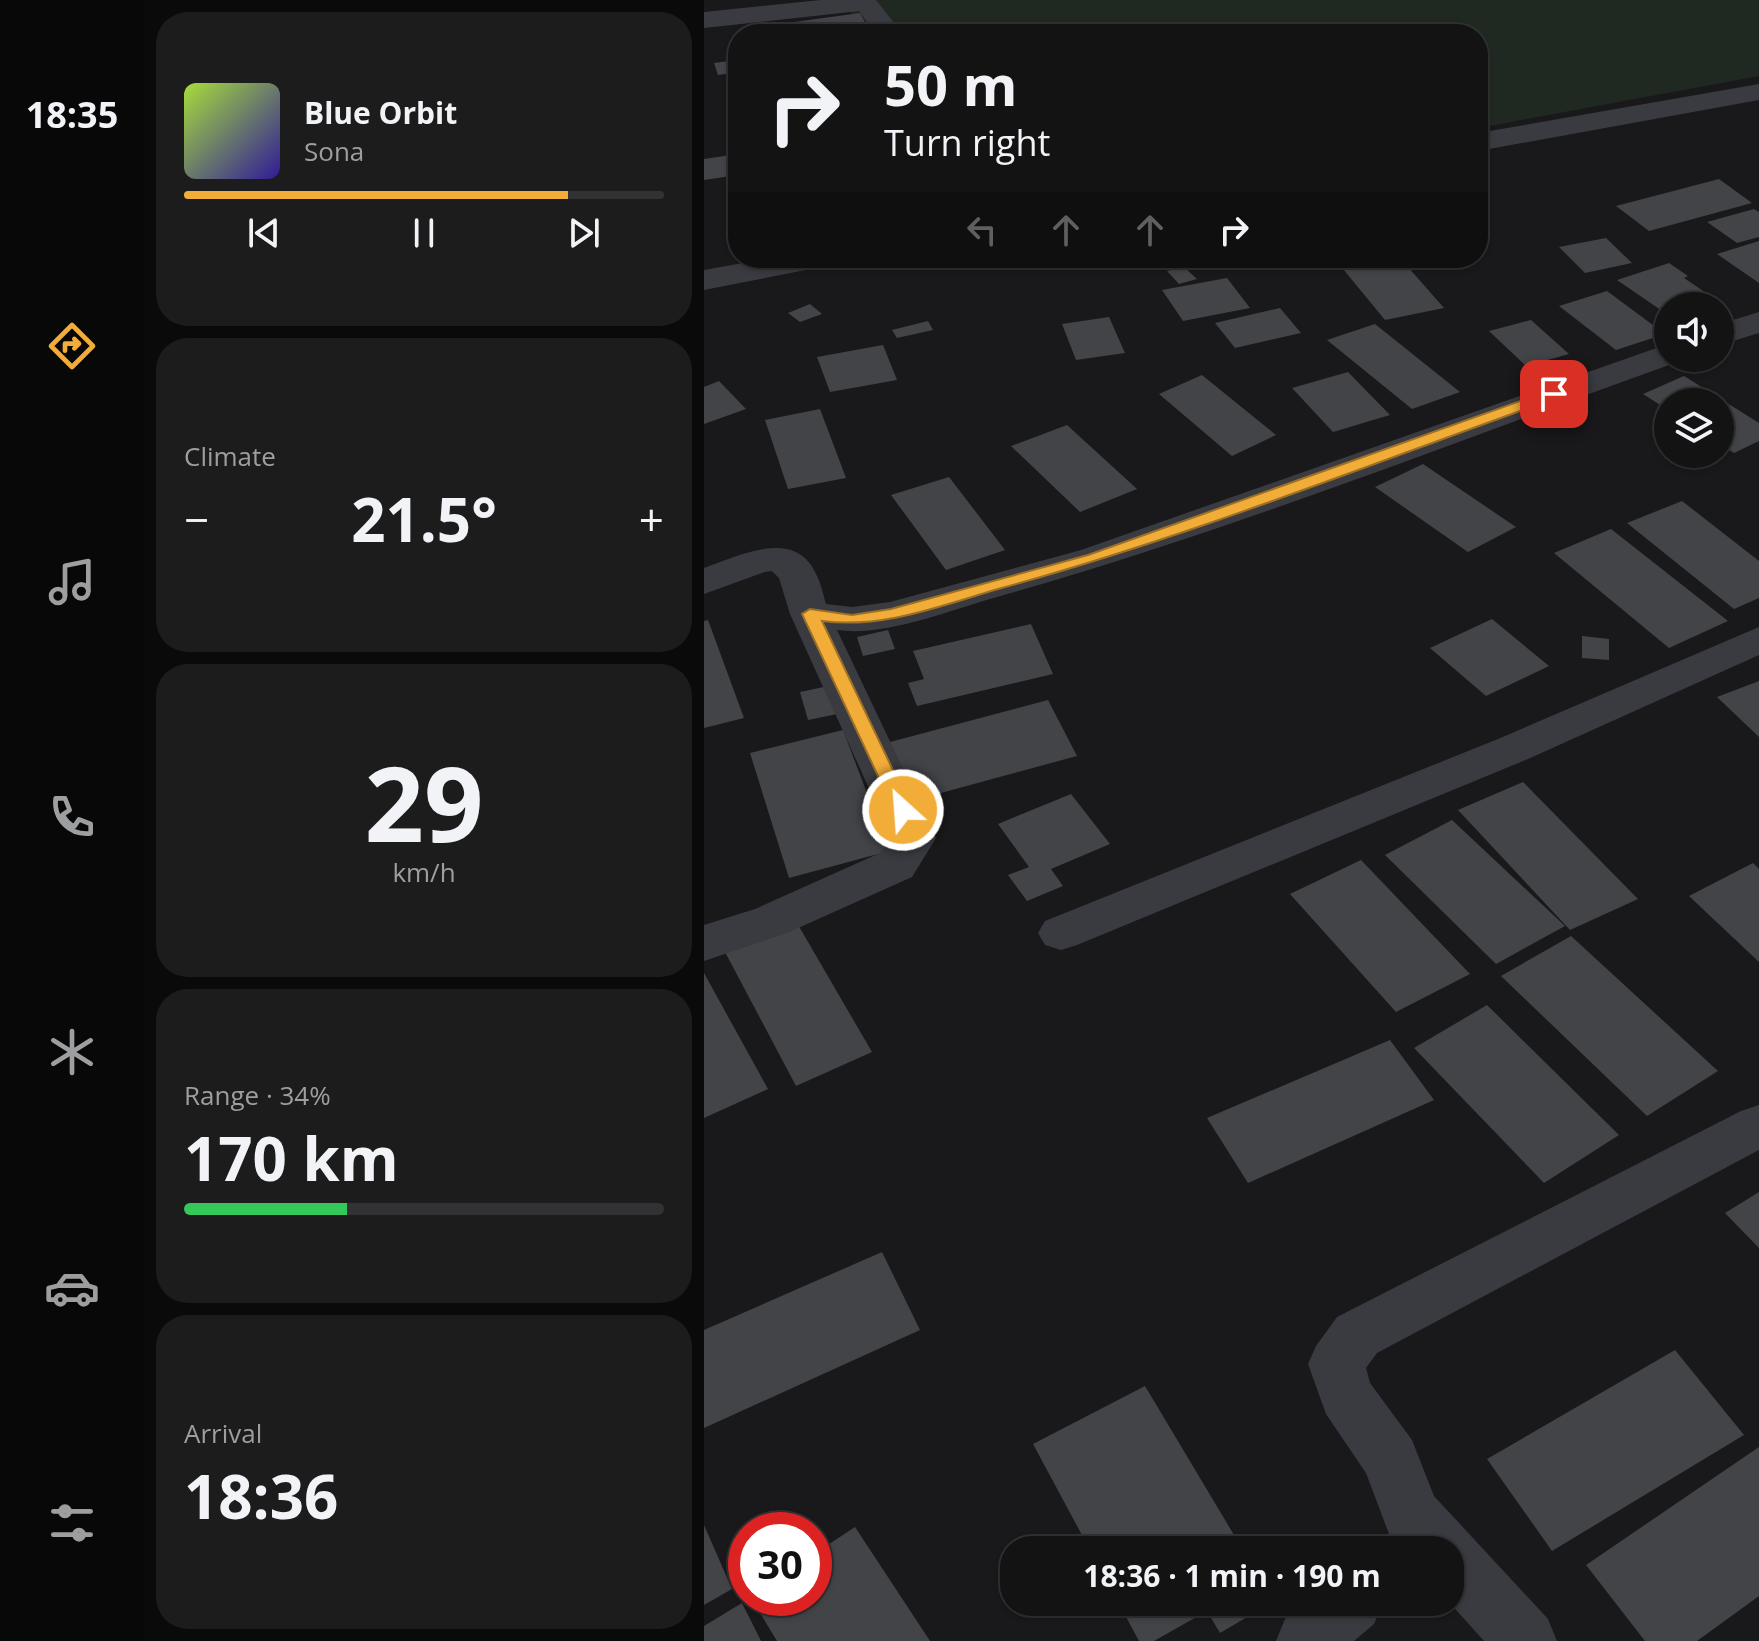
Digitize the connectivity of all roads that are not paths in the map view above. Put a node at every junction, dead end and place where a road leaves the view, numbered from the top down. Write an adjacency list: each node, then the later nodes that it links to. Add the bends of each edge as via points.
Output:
1 (864, 2): 2 (street); 3 (street)
2 (704, 20)
3 (882, 24)
4 (1759, 92): 5 (street)
5 (1488, 140)
6 (768, 268): 7 (street)
7 (704, 280)
8 (1759, 322): 9 (street)
9 (1734, 330)
10 (1654, 359): 12 (street, via 1094,558 891,614 852,620)
11 (704, 582): 12 (street, via 759,561 781,559 797,573)
12 (810, 614): 15 (street, via 914,838 896,865 771,921)
13 (1759, 640): 14 (street, via 1513,749)
14 (1061, 933)
15 (704, 943)
16 (1759, 1126): 17 (street, via 1357,1335 1336,1364 1346,1396 1391,1459)
17 (1415, 1536)
18 (1464, 1573): 21 (street)
19 (1336, 1616): 20 (street)
20 (1307, 1641)
21 (1526, 1641)

